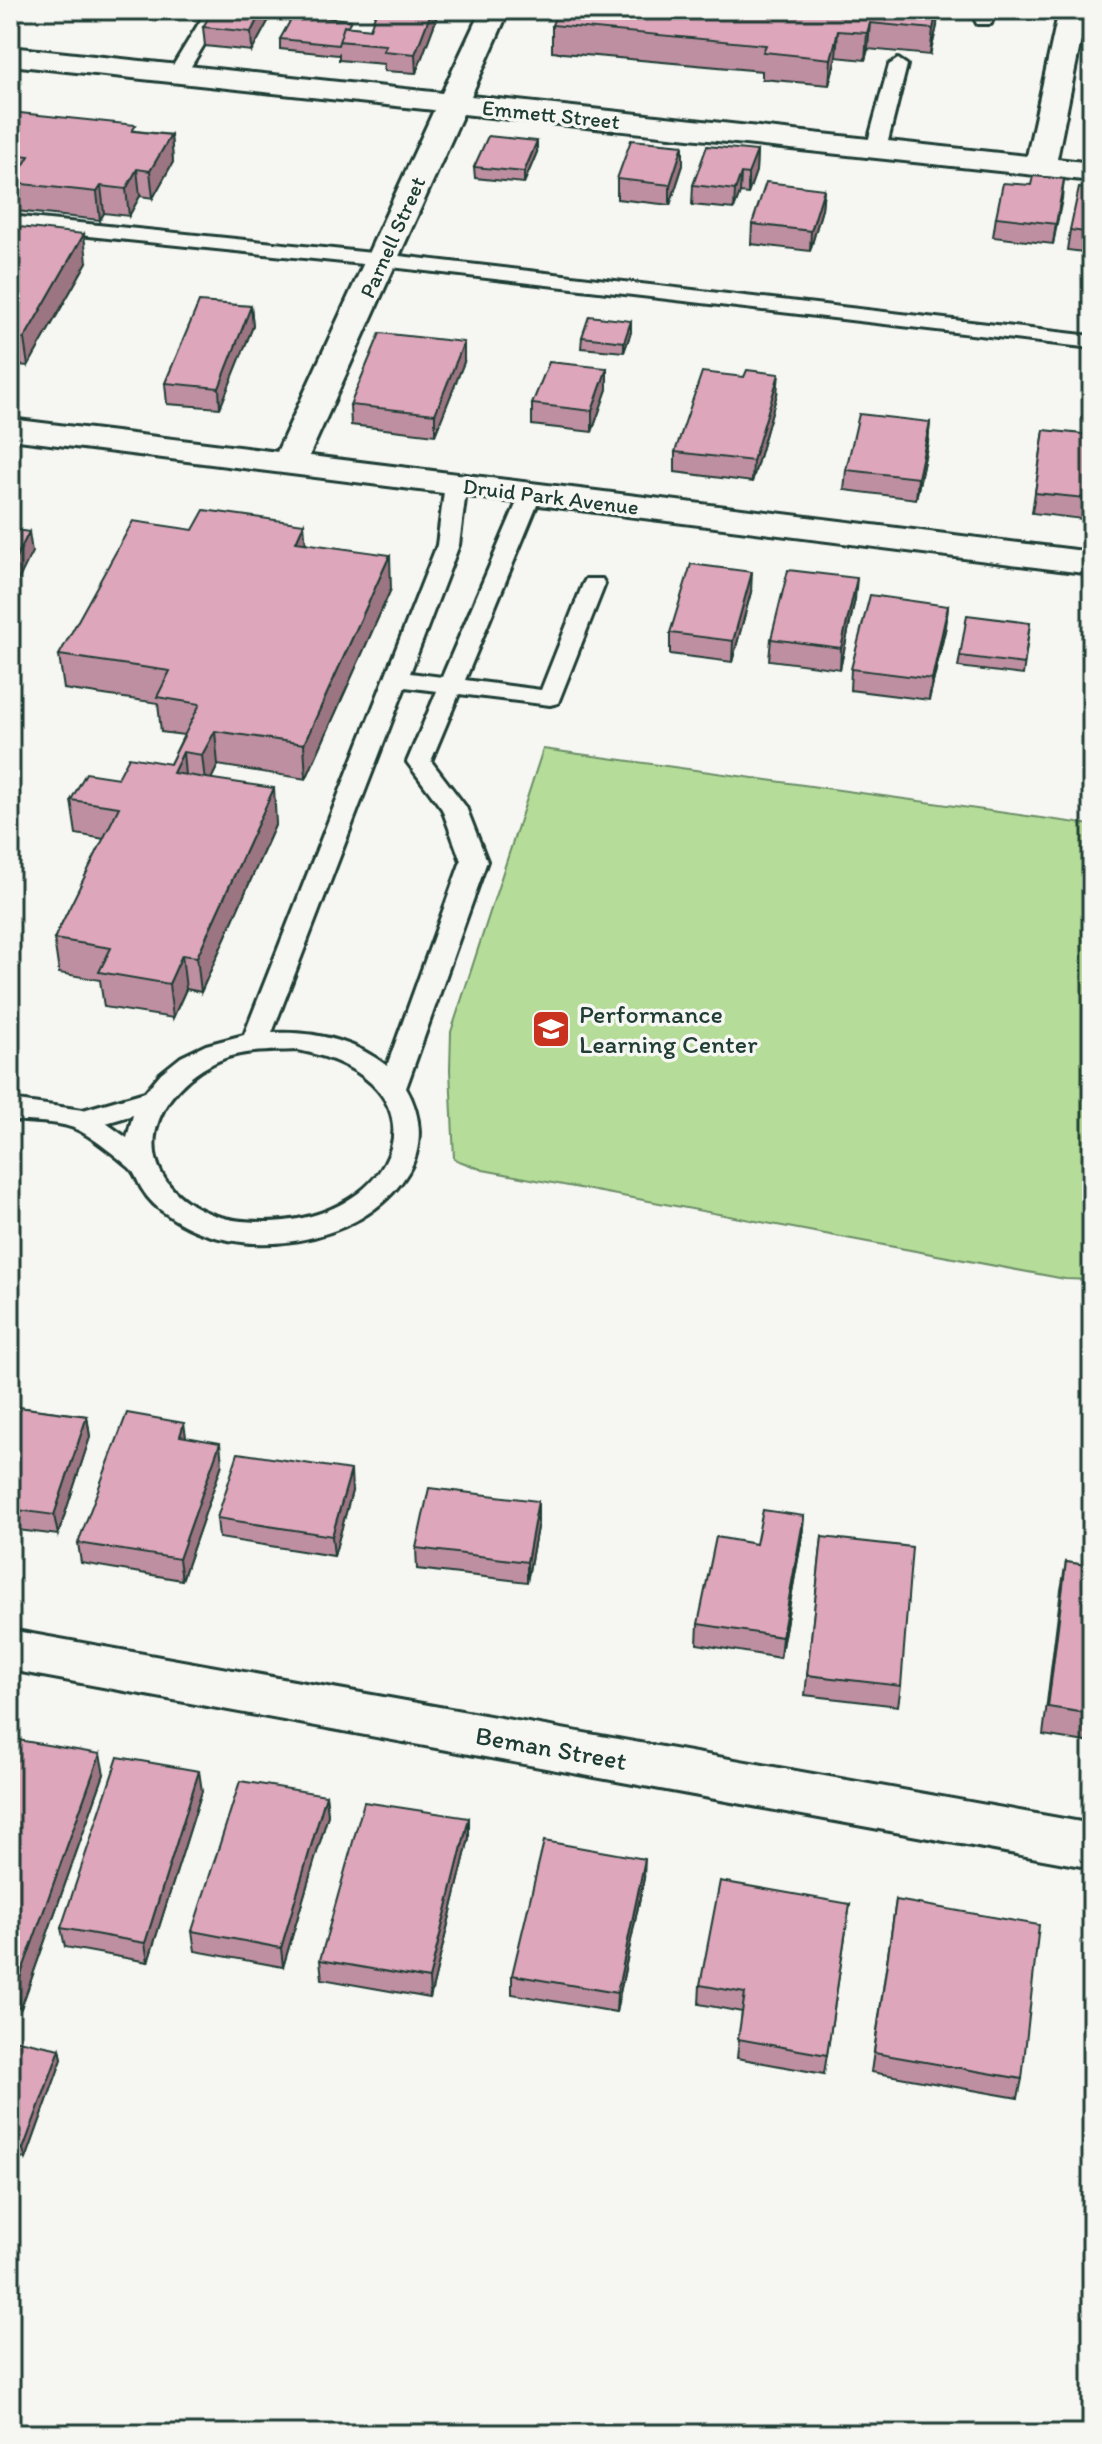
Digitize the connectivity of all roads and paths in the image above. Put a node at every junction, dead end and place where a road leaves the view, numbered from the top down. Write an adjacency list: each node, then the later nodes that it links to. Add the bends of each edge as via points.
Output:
1 (216, 10): 6 (lane)
2 (495, 10): 7 (street, Parnell Street)
3 (1073, 10): 9 (street)
4 (10, 56): 6 (street, Emmett Street)
5 (898, 65): 8 (lane)
6 (177, 74): 7 (street, Emmett Street)
7 (453, 104): 8 (street, Emmett Street); 12 (street, Parnell Street)
8 (876, 149): 9 (street, Emmett Street)
9 (1040, 167): 10 (street, Emmett Street)
10 (1092, 172)
11 (10, 222): 12 (lane)
12 (382, 260): 13 (lane); 15 (street, Parnell Street)
13 (1092, 342)
14 (10, 429): 15 (street, Druid Park Avenue)
15 (289, 463): 16 (street, Druid Park Avenue)
16 (456, 484): 17 (street, Druid Park Avenue); 20 (lane, via 448,545)
17 (531, 493): 18 (street, Druid Park Avenue); 21 (lane)
18 (1092, 563)
19 (594, 584): 21 (lane, via 550,698)
20 (396, 679): 21 (lane); 22 (lane)
21 (451, 685): 23 (lane, via 419,762 454,807 474,861)
22 (255, 1042): 23 (lane, via 298,1041 339,1050 373,1068); 24 (lane, via 213,1053 178,1073)
23 (393, 1088): 27 (lane, via 408,1123 406,1154 387,1185 367,1202 316,1227 271,1234 225,1230 186,1215 156,1191)
24 (152, 1099): 26 (lane); 27 (lane, via 139,1130)
25 (10, 1110): 26 (lane)
26 (83, 1120): 27 (lane)
27 (141, 1162)
28 (10, 1650): 29 (street, Beman Street)
29 (1092, 1846)

